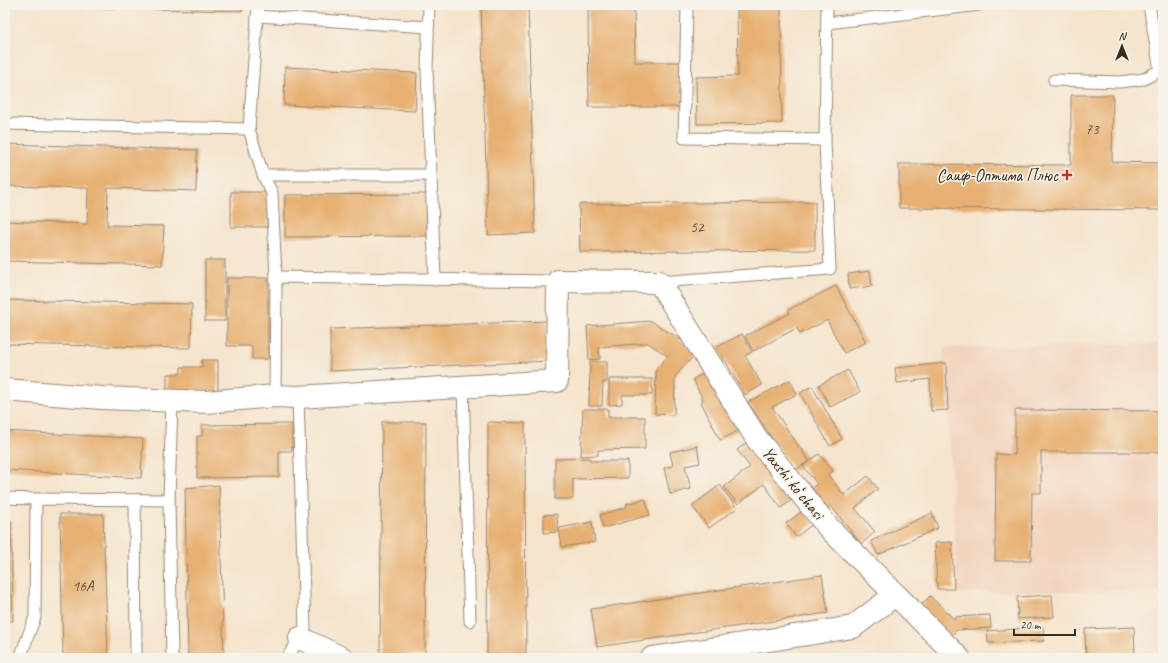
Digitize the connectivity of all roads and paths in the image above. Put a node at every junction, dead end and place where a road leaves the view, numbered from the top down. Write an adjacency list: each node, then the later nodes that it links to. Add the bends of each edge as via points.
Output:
1 (429, 5): 8 (lane)
2 (687, 5): 12 (lane, via 684,138)
3 (827, 5): 7 (lane)
4 (979, 5): 7 (lane)
5 (1150, 5): 9 (lane, via 1160,70 1144,79 1120,82)
6 (258, 11): 8 (lane); 11 (lane)
7 (827, 23): 12 (lane)
8 (428, 27): 14 (lane)
9 (1054, 80)
10 (5, 124): 11 (lane)
11 (249, 129): 13 (lane)
12 (824, 140): 18 (lane, via 830,269)
13 (262, 175): 14 (lane); 15 (lane, via 272,193)
14 (431, 175): 16 (lane)
15 (276, 277): 16 (lane); 21 (lane)
16 (435, 280): 17 (lane)
17 (558, 281): 18 (street); 19 (street, via 557,381)
18 (659, 282): 28 (street, Yaxshi koʻchasi, via 757,439 828,527)
19 (463, 387): 22 (street); 29 (lane)
20 (5, 390): 23 (street, via 102,398)
21 (275, 396): 22 (street); 23 (street, via 206,402)
22 (298, 397): 30 (lane, via 305,630)
23 (172, 400): 27 (lane)
24 (5, 498): 25 (lane)
25 (36, 499): 26 (lane); 31 (lane, via 35,617)
26 (135, 500): 27 (lane); 32 (lane)
27 (169, 500): 33 (lane)
28 (895, 595): 36 (street, via 853,627); 37 (street, Yaxshi koʻchasi)
29 (470, 622)
30 (300, 638): 34 (lane); 35 (street)
31 (20, 658)
32 (136, 658)
33 (172, 658)
34 (287, 658)
35 (342, 658)
36 (652, 658)
37 (959, 658)

